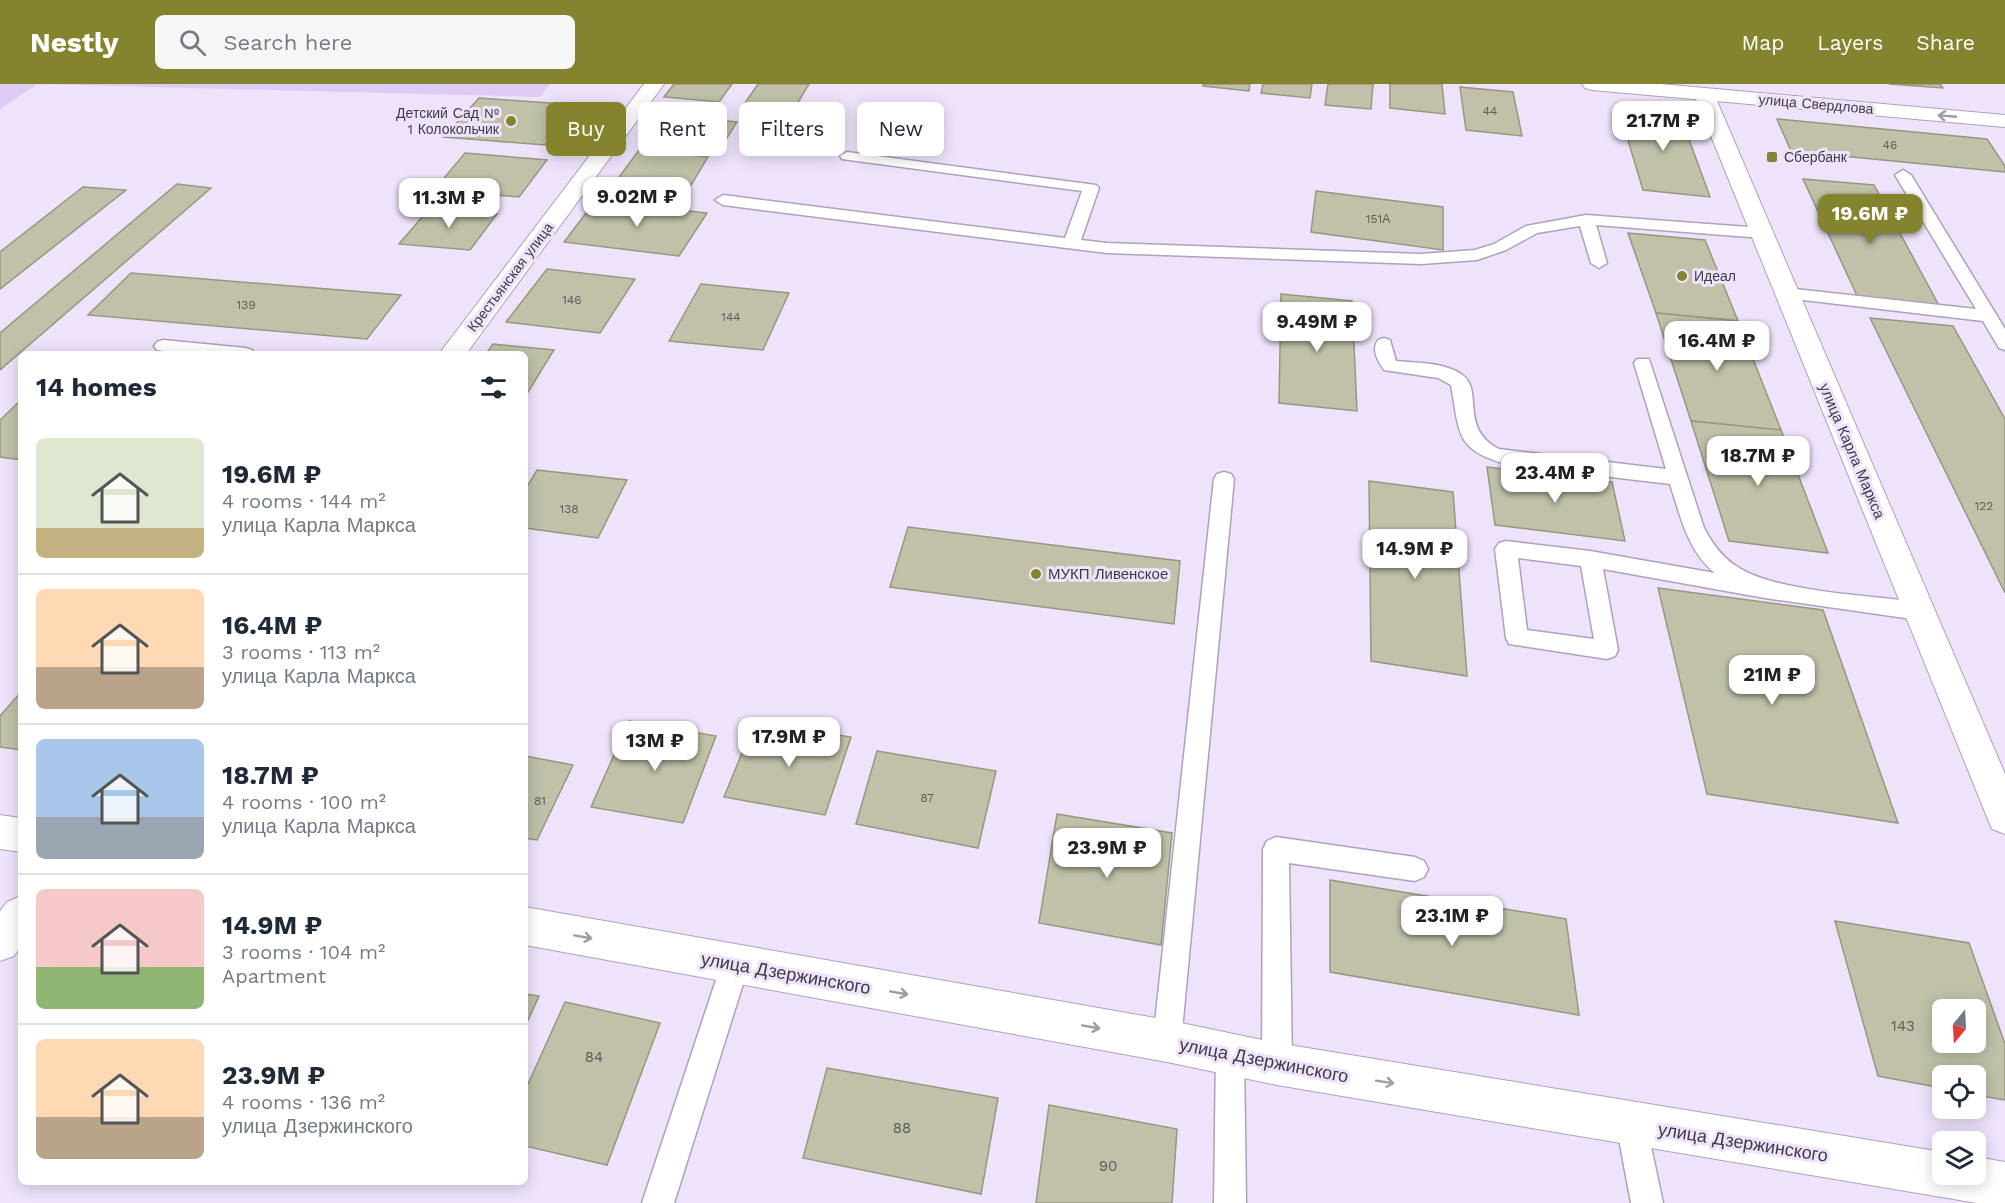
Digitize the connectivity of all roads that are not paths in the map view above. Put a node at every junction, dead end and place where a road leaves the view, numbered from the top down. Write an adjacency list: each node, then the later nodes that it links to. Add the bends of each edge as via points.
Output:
1 (654, 84): 18 (street, Крестьянская улица)
2 (1592, 84): 3 (street, улица Свердлова)
3 (1702, 89): 4 (street, улица Свердлова, one-way to 3); 9 (street, улица Карла Маркса)
4 (2005, 121)
5 (846, 156): 10 (lane, via 1090,188)
6 (1903, 175): 13 (lane)
7 (723, 200): 10 (lane)
8 (1586, 220): 9 (lane); 10 (lane, via 1542,226 1490,251 1451,258 1202,252); 11 (lane)
9 (1762, 233): 12 (street, улица Карла Маркса)
10 (1071, 244)
11 (1599, 263)
12 (1786, 293): 13 (lane); 24 (street, улица Карла Маркса)
13 (1989, 316): 15 (lane)
14 (1384, 344): 20 (lane, via 1390,366 1456,378 1471,436 1476,446 1487,453)
15 (2005, 344)
16 (163, 346): 17 (lane)
17 (215, 351)
18 (454, 351)
19 (1643, 363): 20 (lane)
20 (1679, 478): 23 (lane, via 1694,528 1706,550 1727,572)
21 (1224, 479): 33 (lane)
22 (1590, 559): 22 (lane, via 1506,549 1516,638 1607,650); 23 (lane)
23 (1765, 590): 24 (lane)
24 (1919, 610): 25 (street, улица Карла Маркса)
25 (2005, 817)
26 (0, 832): 27 (street)
27 (18, 835)
28 (1415, 869): 35 (lane, via 1276,849)
29 (18, 919): 31 (street)
30 (528, 927): 32 (street, улица Дзержинского, one-way to 32)
31 (0, 942)
32 (735, 965): 33 (street, улица Дзержинского, one-way to 33); 38 (lane)
33 (1167, 1041): 34 (street, улица Дзержинского)
34 (1230, 1052): 35 (street, улица Дзержинского); 39 (lane)
35 (1277, 1064): 36 (street, улица Дзержинского, one-way to 36)
36 (1631, 1123): 37 (street, улица Дзержинского); 40 (lane)
37 (2005, 1185)
38 (658, 1203)
39 (1230, 1203)
40 (1647, 1203)

